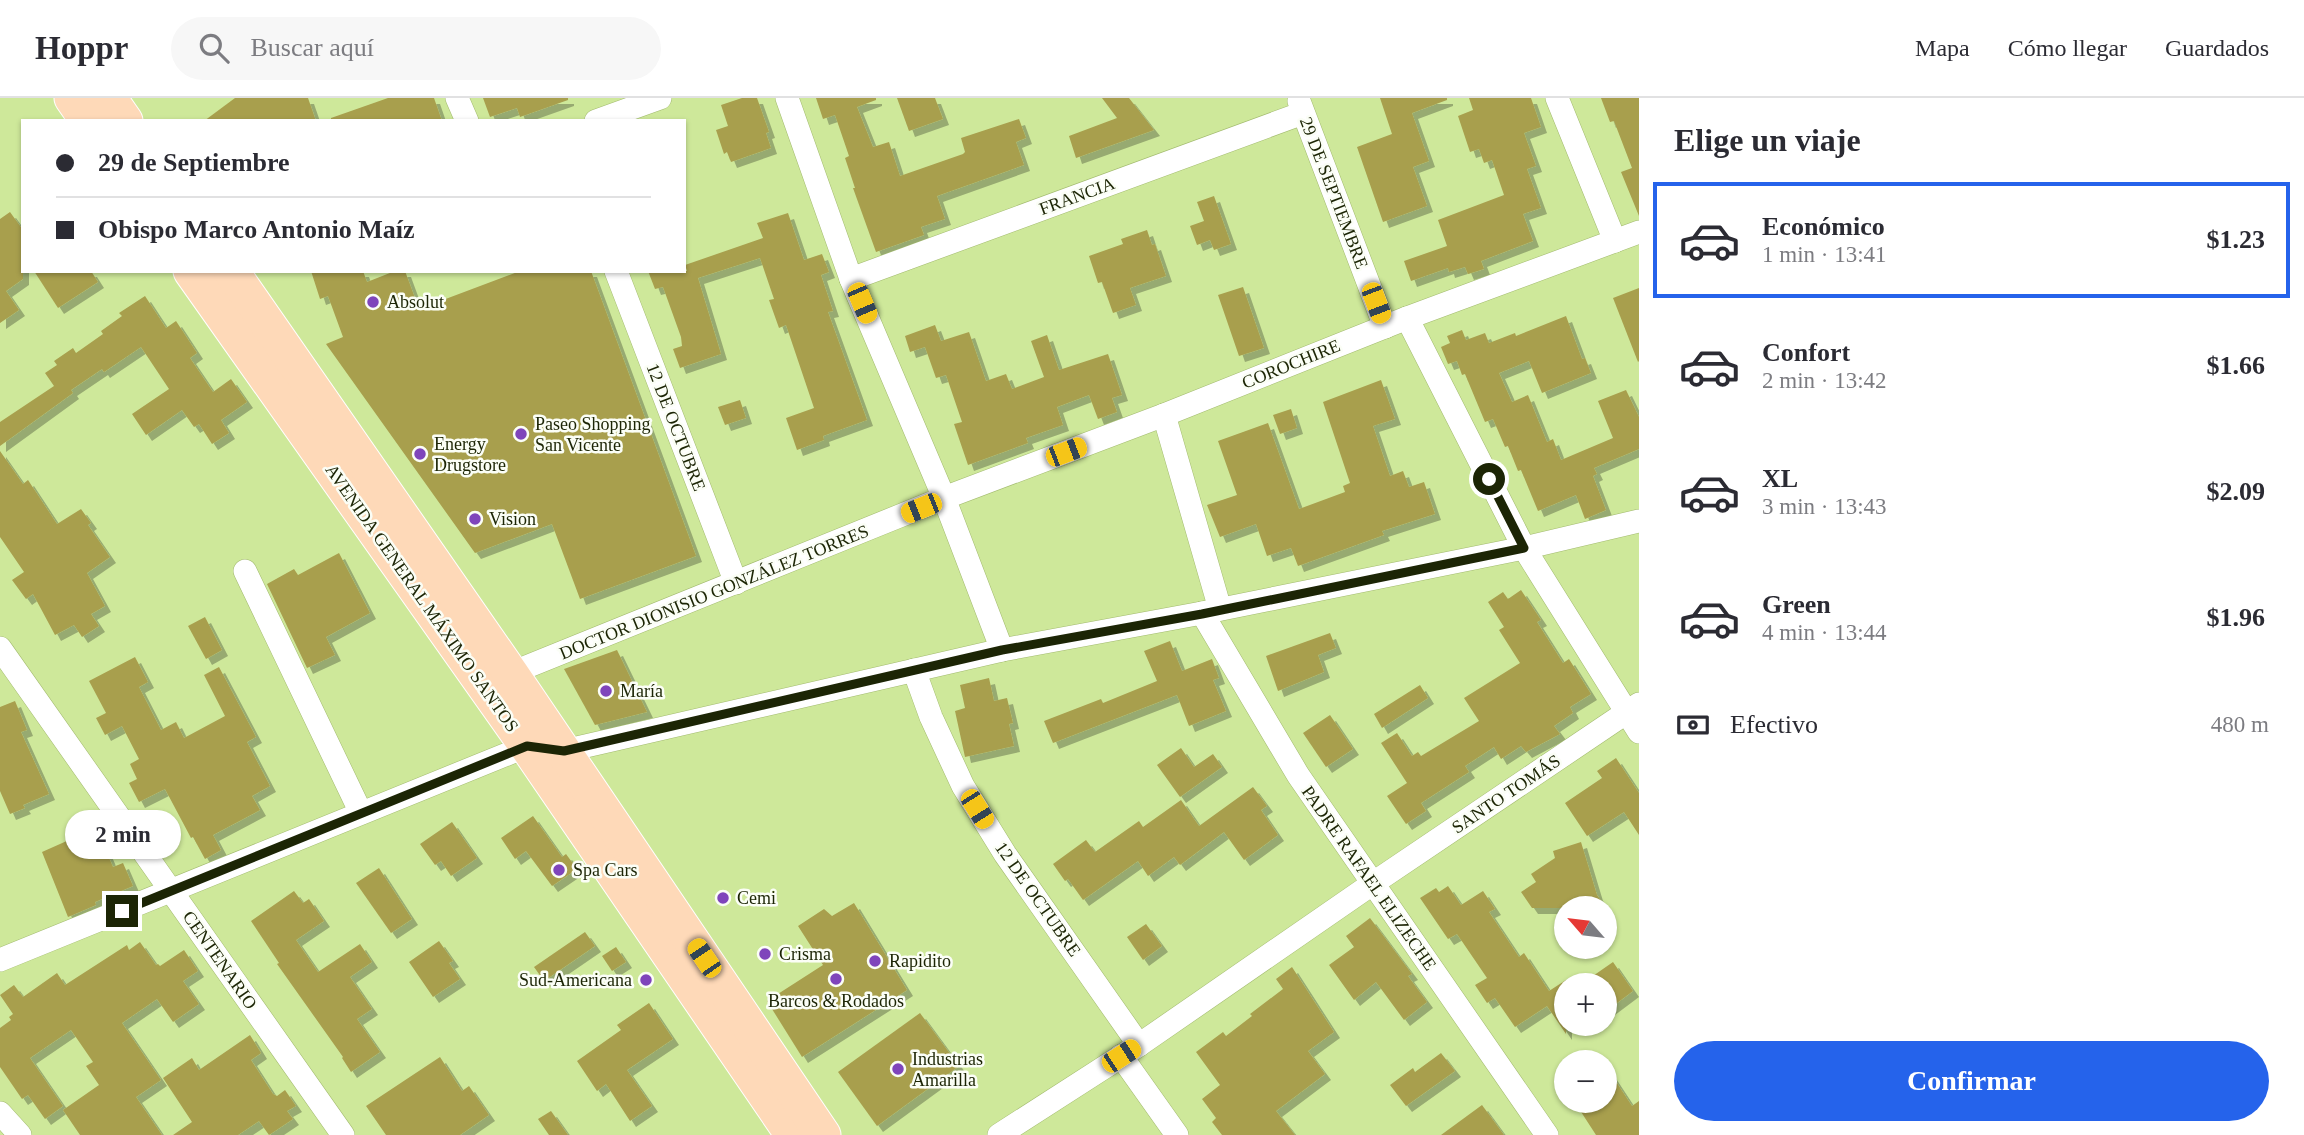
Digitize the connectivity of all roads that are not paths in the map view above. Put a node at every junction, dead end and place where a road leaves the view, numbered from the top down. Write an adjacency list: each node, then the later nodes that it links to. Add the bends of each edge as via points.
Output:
1 (72, 98): 8 (main road)
2 (109, 98): 9 (main road)
3 (457, 98): 10 (street)
4 (660, 98): 11 (street)
5 (787, 98): 17 (street)
6 (1557, 98): 13 (street)
7 (1301, 105): 17 (street, FRANCIA); 19 (street, 29 DE SEPTIEMBRE)
8 (87, 119)
9 (124, 119)
10 (466, 119)
11 (602, 119)
12 (1639, 232): 13 (street, COROCHIRE)
13 (1615, 241): 18 (street, COROCHIRE)
14 (200, 273): 30 (main road, AVENIDA GENERAL MÁXIMO SANTOS)
15 (232, 273): 30 (main road, AVENIDA GENERAL MÁXIMO SANTOS)
16 (617, 273): 25 (street, 12 DE OCTUBRE)
17 (851, 279): 21 (street)
18 (1407, 318): 19 (street, COROCHIRE); 23 (street)
19 (1385, 327): 20 (street, COROCHIRE)
20 (1164, 415): 21 (street, COROCHIRE); 26 (street, PADRE RAFAEL ELIZECHE)
21 (944, 498): 25 (street, DOCTOR DIONISIO GONZÁLEZ TORRES); 28 (street)
22 (1639, 521): 23 (street)
23 (1524, 548): 26 (street); 31 (street)
24 (245, 571): 35 (street)
25 (736, 583): 30 (street, DOCTOR DIONISIO GONZÁLEZ TORRES)
26 (1211, 612): 28 (street); 36 (street, PADRE RAFAEL ELIZECHE, via 1298,775)
27 (0, 648): 37 (street, CENTENARIO)
28 (1002, 650): 29 (street)
29 (914, 670): 34 (street); 39 (street, 12 DE OCTUBRE, via 962,786)
30 (497, 679): 33 (main road, AVENIDA GENERAL MÁXIMO SANTOS); 34 (main road, AVENIDA GENERAL MÁXIMO SANTOS)
31 (1632, 709): 32 (street); 36 (street, SANTO TOMÁS)
32 (1639, 732)
33 (527, 746): 34 (street); 35 (street); 43 (main road, AVENIDA GENERAL MÁXIMO SANTOS)
34 (564, 751): 44 (main road, AVENIDA GENERAL MÁXIMO SANTOS)
35 (361, 813): 37 (street)
36 (1372, 884): 39 (street, SANTO TOMÁS); 47 (street, PADRE RAFAEL ELIZECHE)
37 (171, 891): 38 (street); 42 (street, CENTENARIO)
38 (0, 960)
39 (1130, 1050): 45 (street, SANTO TOMÁS); 46 (street, 12 DE OCTUBRE)
40 (0, 1114): 41 (street)
41 (20, 1135)
42 (343, 1135)
43 (793, 1135)
44 (823, 1135)
45 (999, 1135)
46 (1177, 1135)
47 (1547, 1135)

